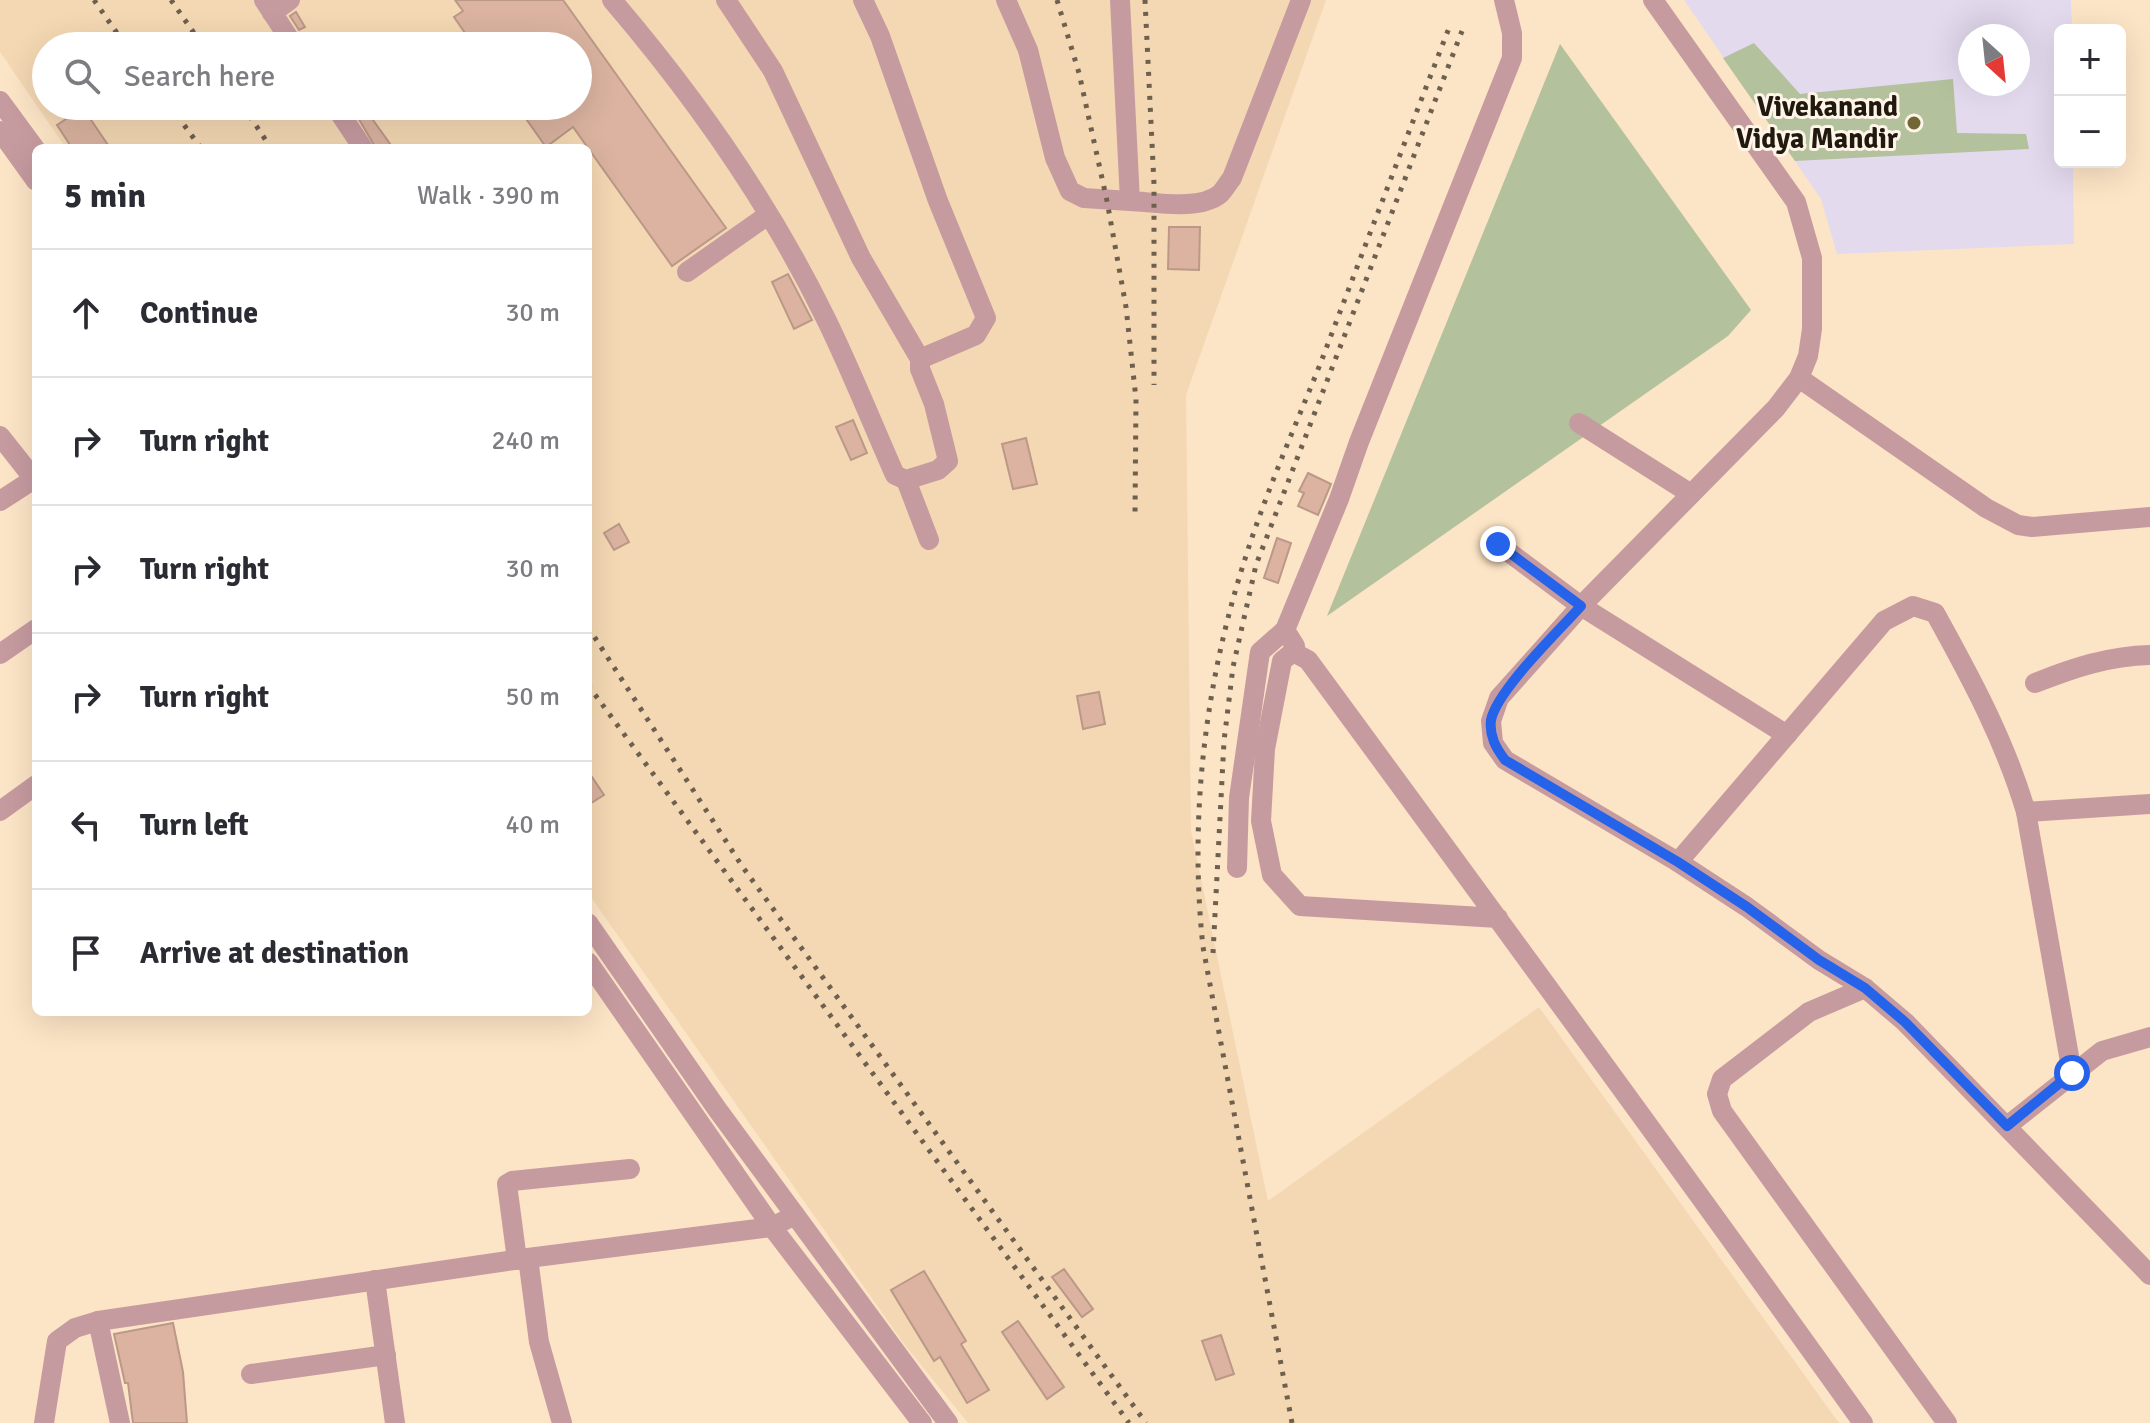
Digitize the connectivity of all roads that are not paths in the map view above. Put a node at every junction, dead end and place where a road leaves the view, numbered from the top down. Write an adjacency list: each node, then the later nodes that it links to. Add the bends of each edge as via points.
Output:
1 (290, 0): 10 (street)
2 (612, 0): 19 (street, via 712,127)
3 (726, 0): 21 (street, via 773,71 861,258)
4 (863, 0): 21 (street, via 986,318 976,335)
5 (1006, 0): 18 (street, via 1028,50 1055,158 1070,191 1084,198)
6 (1120, 0): 18 (street)
7 (1504, 0): 34 (street, via 1512,58)
8 (1653, 0): 22 (street, via 1796,202 1812,258 1812,329)
9 (1295, 4): 18 (street, via 1242,155 1221,193 1207,201 1171,205)
10 (268, 6): 11 (street)
11 (285, 32)
12 (0, 101): 16 (street)
13 (344, 120): 15 (street)
14 (0, 131): 17 (street)
15 (360, 144)
16 (32, 145)
17 (32, 175)
18 (1130, 201)
19 (768, 215): 20 (street); 27 (street, via 826,318 895,475)
20 (687, 272)
21 (920, 359): 27 (street, via 948,461 938,470)
22 (1799, 378): 28 (street); 30 (street, via 2018,525)
23 (1579, 423): 28 (street)
24 (0, 436): 25 (street)
25 (32, 474)
26 (32, 480): 29 (street)
27 (906, 480): 31 (street)
28 (1691, 494): 33 (street)
29 (0, 501)
30 (2150, 517)
31 (929, 540)
32 (1498, 544): 33 (street)
33 (1581, 606): 40 (street); 45 (street, via 1499,698 1491,721 1493,743 1505,760)
34 (1285, 630): 36 (street); 46 (street, via 1260,652 1239,798)
35 (32, 632): 37 (street)
36 (1293, 652): 47 (street, via 1308,660); 47 (street, via 1282,661 1265,749 1261,821 1272,875 1300,906)
37 (0, 654)
38 (2150, 655): 39 (street, via 2081,665)
39 (2035, 683)
40 (1787, 735): 44 (street, via 1884,621 1913,606 1935,613 2006,753); 45 (street)
41 (32, 787): 42 (street)
42 (4, 800)
43 (2150, 804): 44 (street)
44 (2026, 812): 52 (street)
45 (1678, 862): 50 (street)
46 (1237, 868)
47 (1498, 918): 69 (street)
48 (592, 929): 55 (street)
49 (592, 968): 56 (street)
50 (1865, 988): 53 (street); 70 (street, via 1789,1025 1722,1079 1717,1094 1722,1111)
51 (2150, 1037): 52 (street, via 2102,1051)
52 (2072, 1073): 53 (street)
53 (2007, 1126): 58 (street)
54 (630, 1169): 57 (street, via 507,1184)
55 (795, 1215): 56 (street); 68 (street)
56 (772, 1227): 57 (street); 67 (street)
57 (523, 1259): 59 (street); 66 (street)
58 (2150, 1275)
59 (375, 1280): 60 (street); 61 (street)
60 (98, 1321): 63 (street, via 57,1341); 64 (street)
61 (386, 1355): 62 (street); 65 (street)
62 (251, 1374)
63 (44, 1423)
64 (120, 1423)
65 (395, 1423)
66 (562, 1423)
67 (922, 1423)
68 (948, 1423)
69 (1863, 1423)
70 (1947, 1423)

